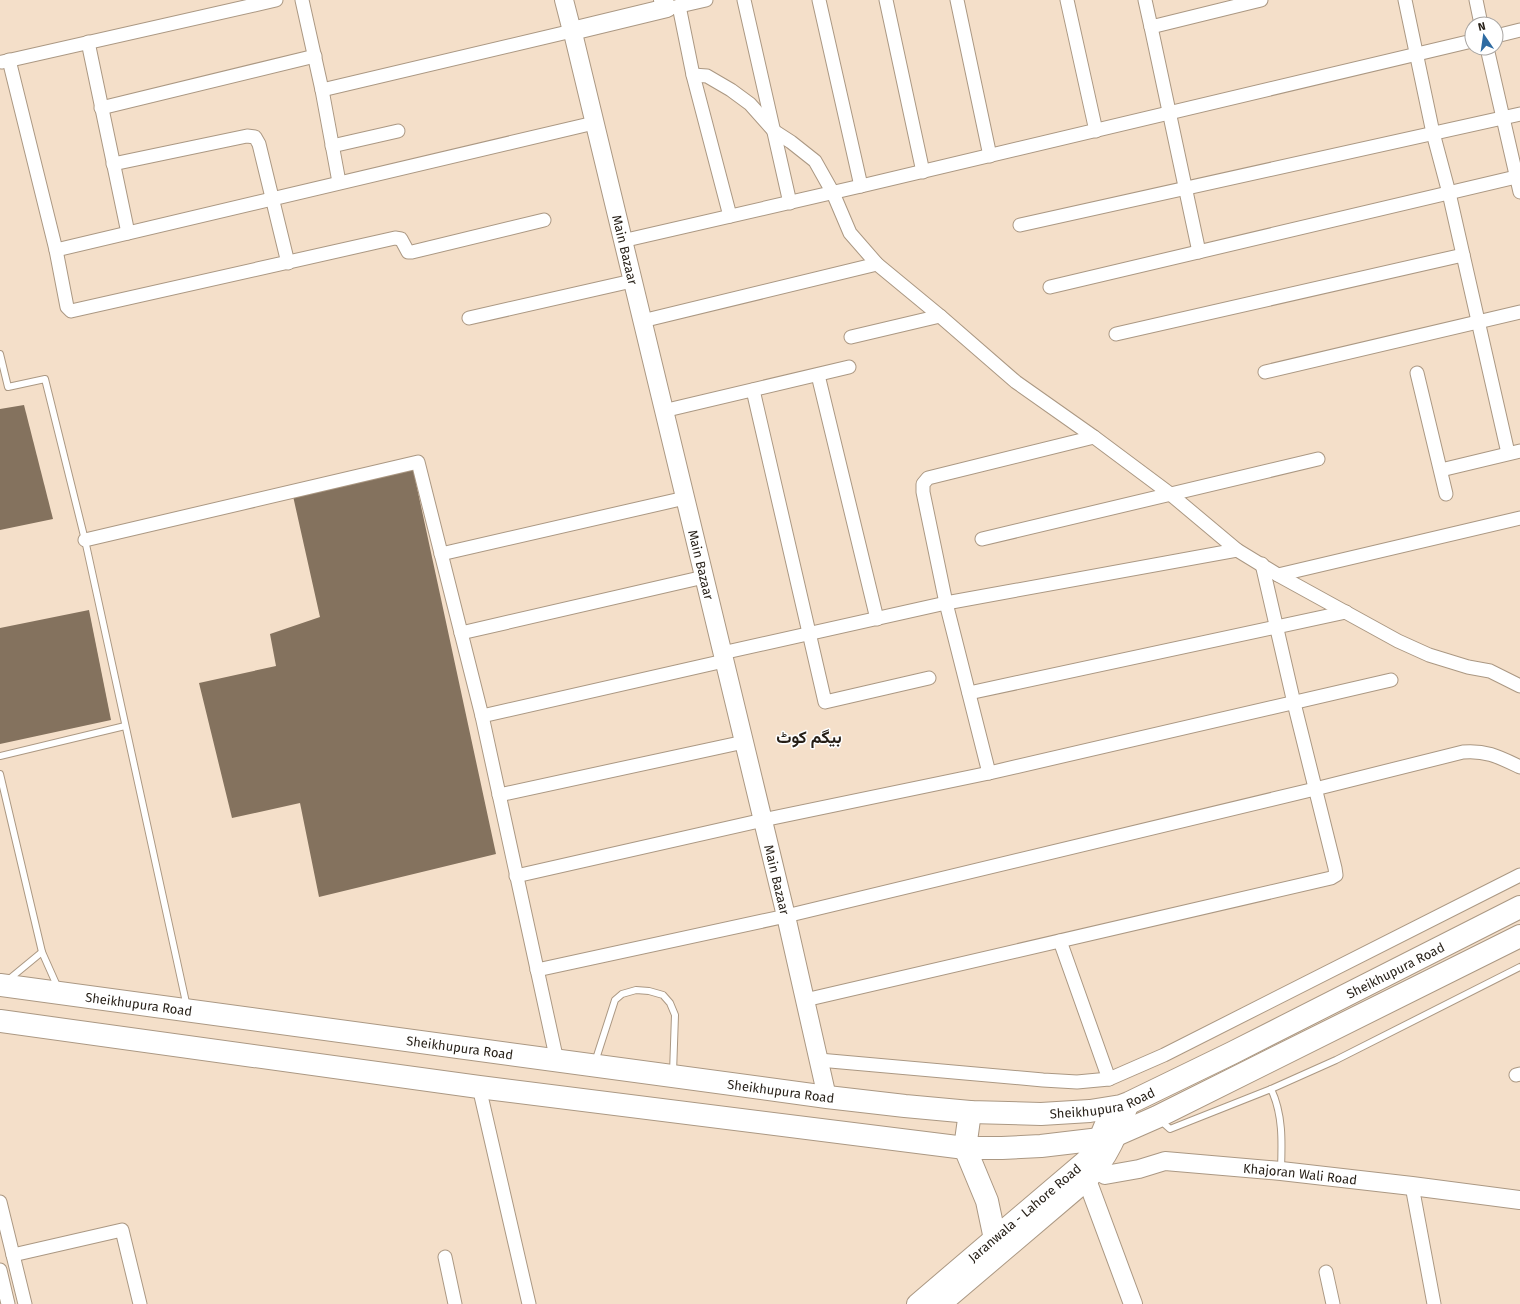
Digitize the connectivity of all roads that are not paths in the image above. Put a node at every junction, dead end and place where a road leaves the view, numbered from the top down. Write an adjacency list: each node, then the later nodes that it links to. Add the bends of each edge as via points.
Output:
1 (276, 0): 20 (street)
2 (302, 0): 23 (street)
3 (564, 0): 18 (street, Main Bazaar)
4 (706, 0): 14 (street)
5 (744, 0): 34 (street)
6 (819, 0): 43 (street)
7 (886, 0): 40 (street)
8 (957, 0): 38 (street)
9 (1067, 0): 35 (street)
10 (1146, 0): 16 (street)
11 (1261, 0): 16 (street)
12 (1405, 0): 22 (street)
13 (1476, 0): 15 (street)
14 (670, 5): 18 (street); 26 (street)
15 (1479, 16)
16 (1151, 27): 29 (street)
17 (1520, 30): 19 (street)
18 (572, 32): 27 (street); 32 (street, Main Bazaar)
19 (1504, 34)
20 (88, 42): 25 (street); 28 (street)
21 (1464, 44): 22 (street)
22 (1417, 55): 29 (street); 36 (street)
23 (315, 56): 27 (street); 28 (street)
24 (1489, 56): 31 (street)
25 (4, 61): 55 (street)
26 (694, 75): 34 (street, via 707,76 731,90 750,104); 50 (street)
27 (322, 90): 37 (street)
28 (101, 108): 39 (street)
29 (1170, 113): 35 (street); 44 (street)
30 (1520, 114): 31 (street)
31 (1503, 118): 36 (street); 41 (street)
32 (594, 123): 42 (street); 54 (street, Main Bazaar)
33 (398, 131): 37 (street)
34 (774, 131): 46 (street, via 815,161); 49 (street)
35 (1096, 131): 38 (street)
36 (1433, 134): 44 (street); 47 (street)
37 (332, 146): 42 (street)
38 (990, 156): 40 (street)
39 (113, 164): 48 (street, via 247,136 255,137); 53 (street)
40 (923, 172): 43 (street)
41 (1518, 176): 45 (street); 47 (street)
42 (339, 182): 48 (street)
43 (861, 186): 46 (street)
44 (1186, 188): 52 (street); 56 (street)
45 (1520, 192)
46 (833, 193): 49 (street); 59 (street, via 850,234)
47 (1449, 193): 56 (street); 57 (street)
48 (273, 198): 53 (street); 58 (street)
49 (790, 203): 50 (street)
50 (730, 216): 54 (street)
51 (544, 220): 58 (street, via 412,252 408,252 401,239 395,238)
52 (1020, 225)
53 (128, 233): 55 (street)
54 (622, 240): 60 (street, Main Bazaar)
55 (56, 250): 58 (street, via 67,307 71,311)
56 (1199, 252): 61 (street)
57 (1462, 255): 66 (street); 67 (street)
58 (288, 263)
59 (877, 264): 63 (street); 65 (street)
60 (632, 281): 64 (street); 65 (street, Main Bazaar)
61 (1050, 287)
62 (1520, 312): 66 (street)
63 (940, 316): 68 (street); 76 (street, via 1016,382)
64 (469, 318)
65 (642, 321): 75 (street, Main Bazaar)
66 (1478, 322): 71 (street); 77 (street)
67 (1116, 334)
68 (851, 337)
69 (0, 354): 85 (lane, via 8,387 45,380)
70 (849, 367): 73 (street)
71 (1265, 372)
72 (1417, 373): 79 (street)
73 (818, 375): 74 (street); 93 (street)
74 (753, 390): 75 (street); 96 (street)
75 (663, 411): 82 (street, Main Bazaar)
76 (1094, 437): 80 (street); 91 (street, via 928,478 923,484 923,492)
77 (1514, 452): 79 (street)
78 (1318, 459): 80 (street)
79 (1440, 470): 81 (street)
80 (1169, 493): 84 (street); 86 (street)
81 (1446, 494)
82 (684, 498): 87 (street); 90 (street, Main Bazaar)
83 (1520, 518): 89 (street)
84 (982, 539)
85 (85, 540): 87 (street, via 418,462); 104 (lane)
86 (1237, 550): 88 (street); 91 (street)
87 (441, 554): 95 (street)
88 (1262, 564): 89 (street); 94 (street)
89 (1278, 575): 92 (street)
90 (704, 577): 95 (street); 97 (street, Main Bazaar)
91 (946, 604): 93 (street); 101 (street)
92 (1346, 612): 94 (street); 100 (street, via 1429,655 1490,671)
93 (877, 619): 96 (street)
94 (1277, 627): 101 (street); 102 (street)
95 (461, 633): 103 (street)
96 (809, 634): 97 (street); 98 (street, via 825,702)
97 (723, 657): 103 (street); 105 (street, Main Bazaar)
98 (929, 678)
99 (1391, 680): 102 (street)
100 (1520, 686)
101 (969, 693): 108 (street)
102 (1294, 703): 108 (street); 110 (street)
103 (482, 716): 111 (street)
104 (125, 726): 106 (lane); 125 (lane)
105 (744, 742): 111 (street); 112 (street, Main Bazaar)
106 (0, 756)
107 (1520, 767): 110 (street, via 1493,754 1463,752)
108 (989, 773): 112 (street)
109 (0, 774): 119 (lane)
110 (1315, 789): 116 (street); 118 (street, via 1335,868 1336,875 1331,878)
111 (499, 795): 114 (street)
112 (763, 820): 114 (street); 116 (street, Main Bazaar)
113 (1520, 875): 131 (street, via 1164,1055)
114 (516, 876): 121 (street)
115 (1520, 907): 135 (highway, Sheikhupura Road, via 1232,1053)
116 (786, 916): 121 (street); 124 (street, Main Bazaar)
117 (1520, 936): 137 (highway, Sheikhupura Road)
118 (1060, 941): 124 (street); 131 (street)
119 (42, 952): 122 (lane); 123 (lane)
120 (1520, 968): 133 (lane, via 1336,1060)
121 (537, 970): 128 (street)
122 (0, 985): 123 (highway, Sheikhupura Road)
123 (61, 994): 125 (highway, Sheikhupura Road)
124 (805, 1000): 127 (street, Main Bazaar)
125 (188, 1011): 128 (highway, Sheikhupura Road)
126 (0, 1021): 132 (highway, Sheikhupura Road)
127 (819, 1060): 131 (street, via 1043,1080 1077,1082); 134 (street, Main Bazaar)
128 (557, 1061): 129 (highway, Sheikhupura Road)
129 (594, 1066): 130 (highway, Sheikhupura Road); 130 (lane, via 615,1000 622,994 636,990 649,991 663,995 670,1002 675,1015)
130 (673, 1076): 134 (highway, Sheikhupura Road)
131 (1109, 1079)
132 (479, 1087): 139 (highway, Sheikhupura Road); 155 (street)
133 (1271, 1089): 137 (lane, via 1170,1130); 141 (lane, via 1282,1132)
134 (827, 1097): 136 (highway, Sheikhupura Road)
135 (1121, 1105): 136 (highway, Sheikhupura Road, via 1067,1113); 138 (main road, Jaranwala - Lahore Road)
136 (970, 1112): 139 (highway)
137 (1157, 1117): 138 (highway, Sheikhupura Road)
138 (1108, 1137): 139 (highway, Sheikhupura Road, via 1041,1146); 140 (main road, Jaranwala - Lahore Road, via 1096,1146)
139 (965, 1148): 145 (highway, via 987,1201)
140 (1087, 1170): 141 (street, Khajoran Wali Road, via 1105,1175 1116,1174 1165,1161); 145 (main road, Jaranwala - Lahore Road); 157 (main road, Jaranwala - Lahore Road); 158 (street)
141 (1281, 1171): 142 (street, Khajoran Wali Road)
142 (1412, 1186): 143 (street, Khajoran Wali Road); 160 (street)
143 (1520, 1200)
144 (0, 1202): 146 (street)
145 (995, 1239): 156 (main road, Jaranwala - Lahore Road)
146 (13, 1255): 150 (street); 153 (street, via 122,1230)
147 (445, 1257): 154 (street)
148 (0, 1270): 151 (street)
149 (1326, 1272): 159 (street)
150 (21, 1289): 151 (street); 152 (street)
151 (7, 1298)
152 (25, 1304)
153 (140, 1304)
154 (455, 1304)
155 (529, 1304)
156 (917, 1304)
157 (940, 1304)
158 (1133, 1304)
159 (1333, 1304)
160 (1434, 1304)

